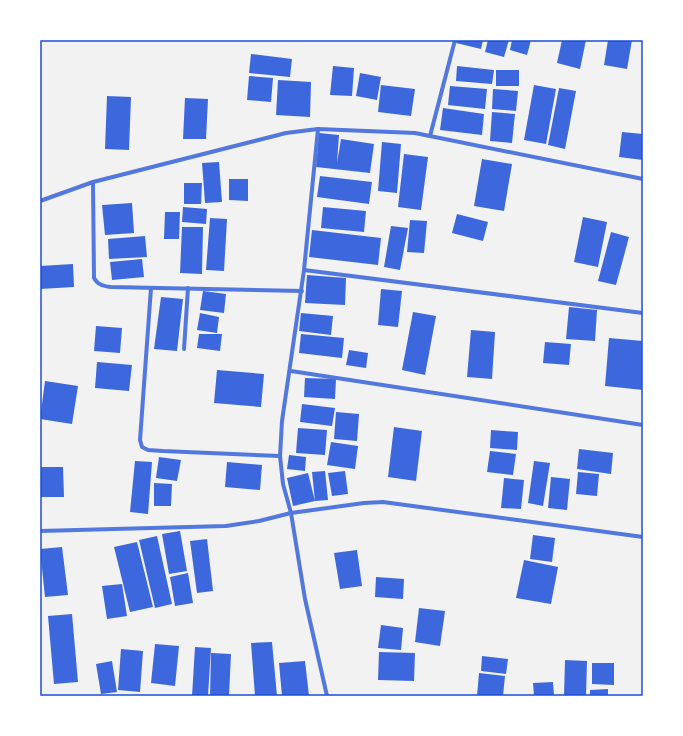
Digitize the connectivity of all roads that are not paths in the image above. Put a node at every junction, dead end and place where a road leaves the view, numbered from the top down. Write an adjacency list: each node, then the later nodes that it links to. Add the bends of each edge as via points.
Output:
1 (455, 40): 3 (street)
2 (318, 129): 3 (street); 5 (street, via 263,138); 7 (street)
3 (430, 136): 4 (street)
4 (643, 179)
5 (93, 182): 6 (street); 8 (street, via 96,282 104,286)
6 (40, 201)
7 (304, 270): 10 (street); 11 (street)
8 (151, 288): 9 (street); 15 (street, via 140,440 142,447 163,451)
9 (188, 288): 10 (street); 12 (street)
10 (302, 291): 13 (street)
11 (643, 313)
12 (184, 349)
13 (290, 371): 14 (street); 15 (street)
14 (643, 425)
15 (280, 456): 16 (street)
16 (291, 513): 17 (street, via 226,526); 18 (street, via 383,502); 19 (street, via 305,599)
17 (40, 531)
18 (643, 537)
19 (327, 696)

